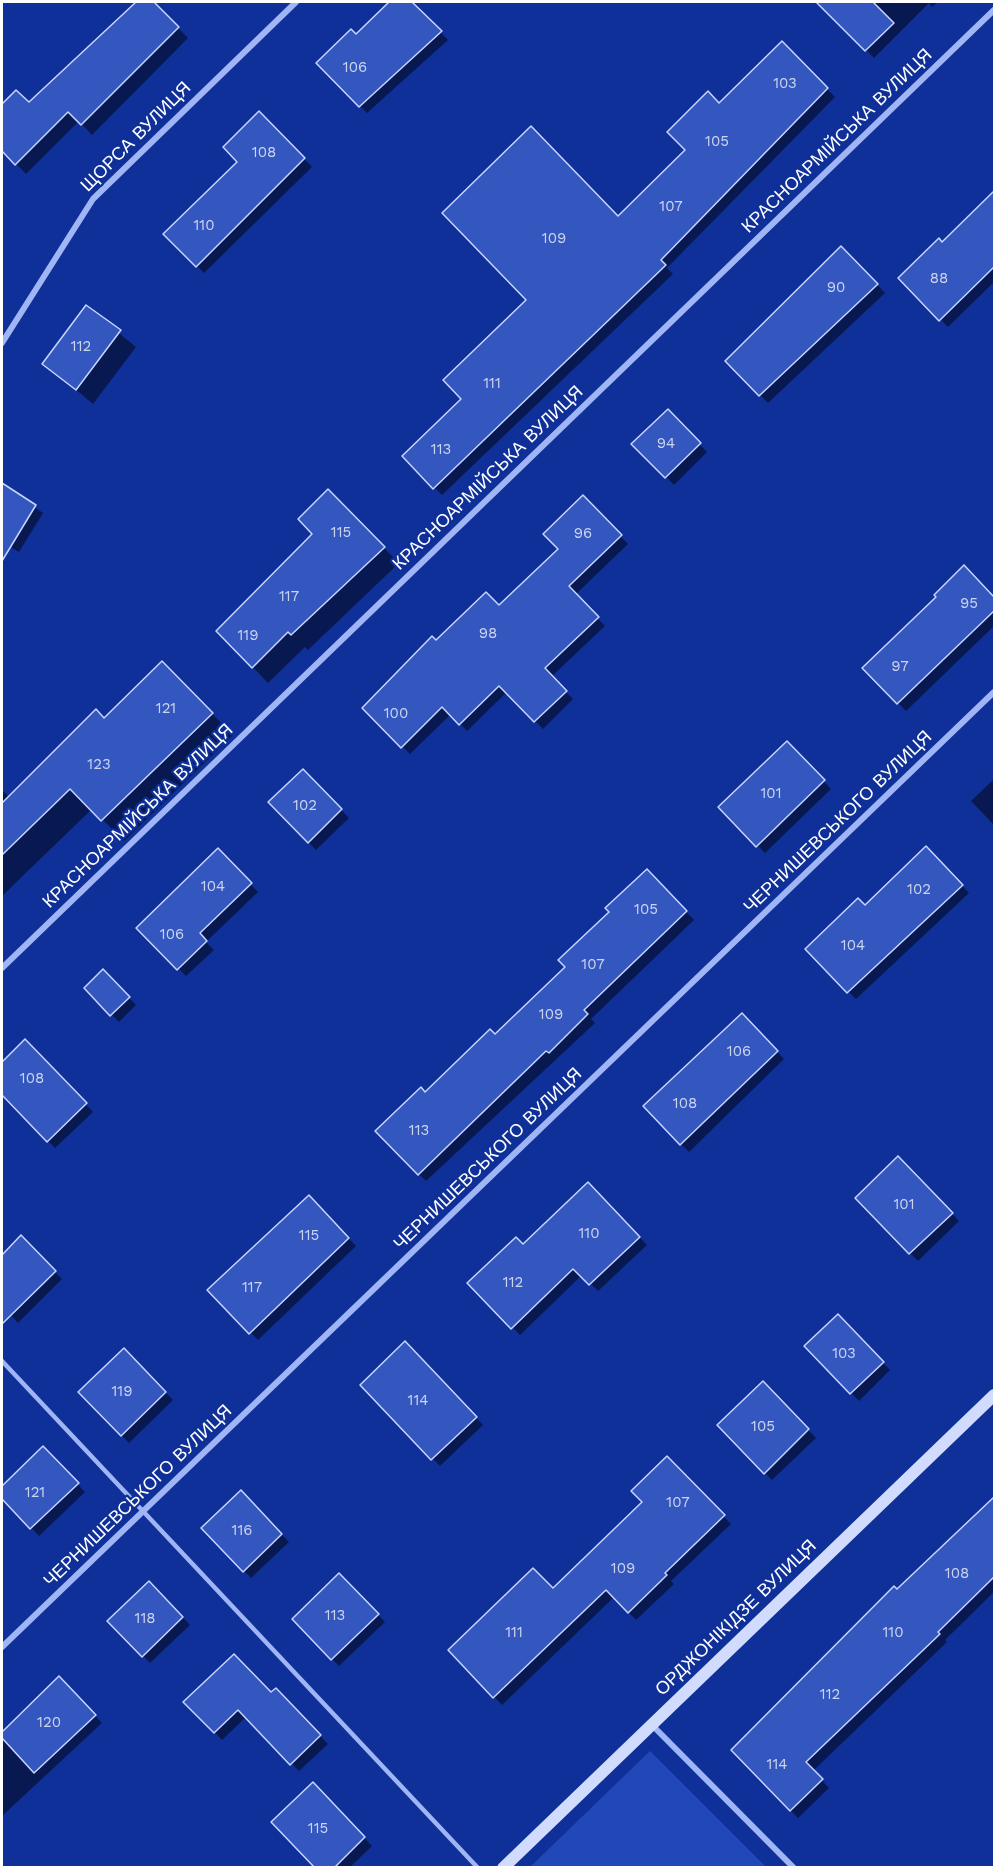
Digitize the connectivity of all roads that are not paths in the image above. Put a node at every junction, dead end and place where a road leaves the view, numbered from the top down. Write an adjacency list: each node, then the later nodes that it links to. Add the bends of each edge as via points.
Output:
1 (296, 2): 3 (street, ЩОРСА ВУЛИЦЯ, via 93,199)
2 (994, 10): 5 (street, КРАСНОАРМІЙСЬКА ВУЛИЦЯ)
3 (2, 343)
4 (994, 692): 8 (street, ЧЕРНИШЕВСЬКОГО ВУЛИЦЯ)
5 (2, 968)
6 (2, 1361): 8 (lane)
7 (994, 1395): 10 (main road, ОРДЖОНІКІДЗЕ ВУЛИЦЯ)
8 (142, 1513): 9 (street, ЧЕРНИШЕВСЬКОГО ВУЛИЦЯ); 11 (lane)
9 (2, 1647)
10 (652, 1725): 12 (main road, ОРДЖОНІКІДЗЕ ВУЛИЦЯ); 13 (street)
11 (478, 1868)
12 (503, 1868)
13 (794, 1868)

